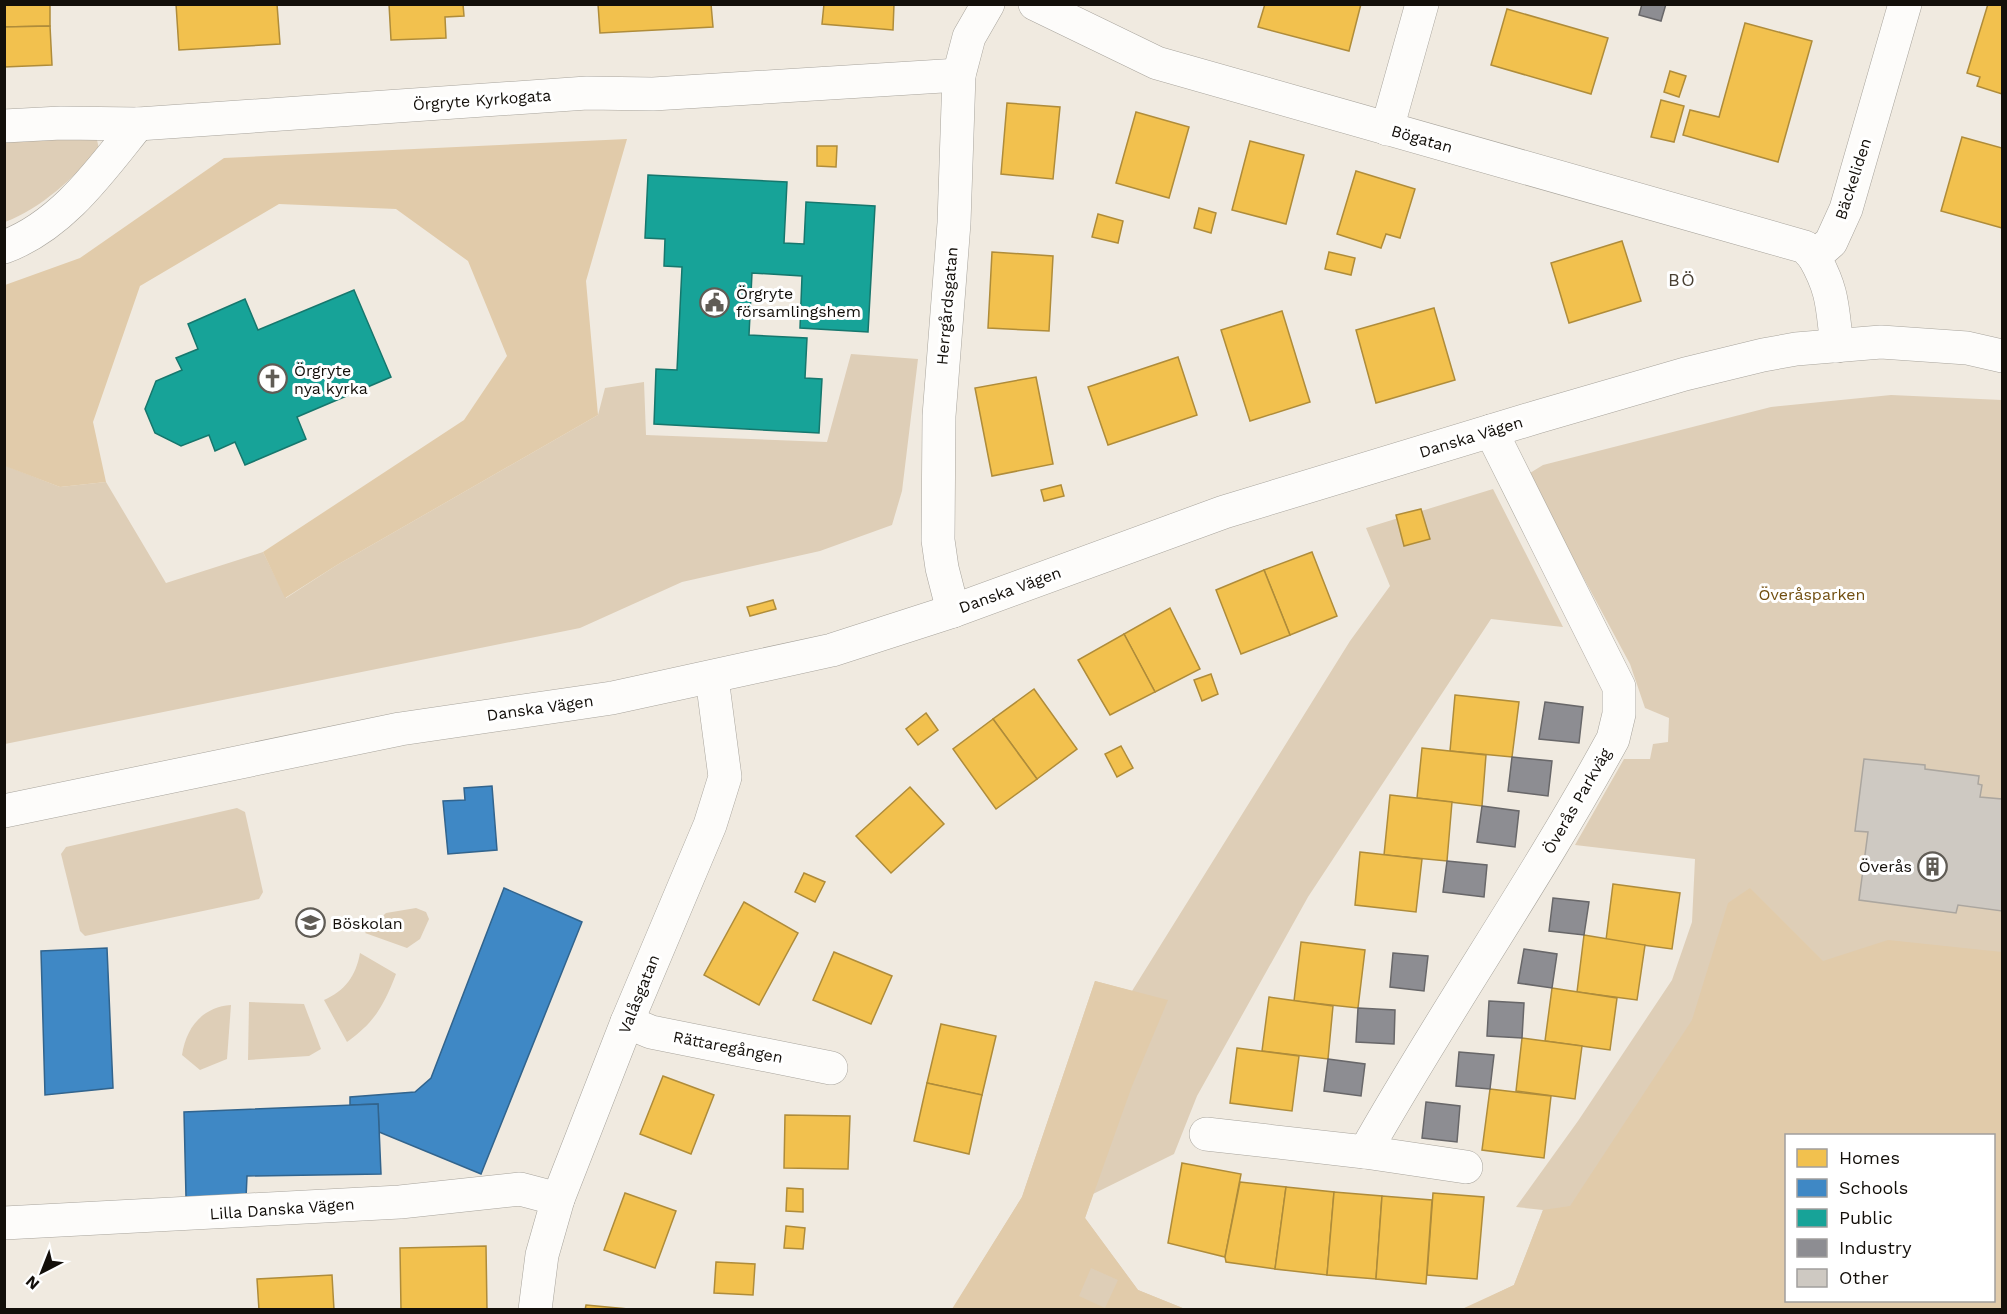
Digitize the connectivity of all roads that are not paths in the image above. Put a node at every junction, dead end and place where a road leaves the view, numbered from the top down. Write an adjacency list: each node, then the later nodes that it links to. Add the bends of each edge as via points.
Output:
1 (987, 4): 5 (street, Herrgårdsgatan, via 969,37)
2 (1035, 4): 8 (street, Bögatan, via 1157,63)
3 (1422, 4): 8 (street)
4 (1905, 4): 10 (street, Bäckeliden, via 1846,209 1832,242)
5 (959, 75): 6 (street, Örgryte Kyrkogata, via 653,94 586,93); 14 (street, Herrgårdsgatan, via 954,223 938,458 938,540)
6 (138, 124): 7 (street, Örgryte Kyrkogata); 9 (street, via 93,181 53,219)
7 (4, 126)
8 (1386, 129): 10 (street, Bögatan, via 1805,248)
9 (4, 247)
10 (1814, 257): 11 (street, via 1828,282)
11 (1837, 346): 12 (street, Danska Vägen, via 1923,344); 13 (street, Danska Vägen, via 1763,355 1696,371)
12 (2002, 356)
13 (1491, 431): 14 (street, Danska Vägen, via 1224,512); 20 (street, Överås Parkväg, via 1619,687 1619,714 1613,739 1590,781)
14 (953, 611): 15 (street, Danska Vägen, via 832,650)
15 (712, 678): 16 (street, Danska Vägen, via 612,698 400,729); 17 (street, Valåsgatan, via 725,777 710,825)
16 (4, 811)
17 (627, 1022): 18 (street, Rättaregången, via 651,1032); 22 (street, Valåsgatan)
18 (831, 1068)
19 (1206, 1134): 20 (street)
20 (1365, 1152): 21 (street)
21 (1466, 1167)
22 (558, 1199): 23 (street, Lilla Danska Vägen, via 520,1189 400,1202); 24 (street, Valåsgatan, via 542,1255)
23 (4, 1223)
24 (535, 1310)

